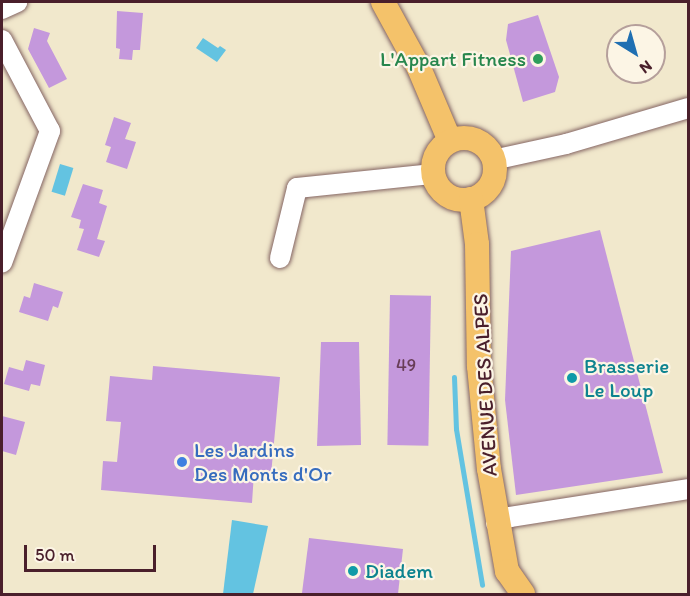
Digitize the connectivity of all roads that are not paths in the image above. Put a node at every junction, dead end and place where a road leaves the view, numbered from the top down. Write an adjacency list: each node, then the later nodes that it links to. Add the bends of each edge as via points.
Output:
1 (17, 2): 3 (street)
2 (383, 2): 6 (main road, via 419,69)
3 (2, 9)
4 (2, 40): 11 (street, via 50,131)
5 (688, 108): 7 (street, via 566,144)
6 (450, 141): 7 (main road, via 460,138 481,143); 8 (main road, via 435,158)
7 (493, 160): 9 (main road, via 493,180)
8 (433, 174): 9 (main road, via 447,195); 10 (street, via 297,188)
9 (471, 199): 13 (main road, AVENUE DES ALPES, via 477,244 482,400)
10 (280, 258)
11 (2, 263)
12 (688, 489): 13 (street, via 510,517)
13 (496, 523): 14 (main road, AVENUE DES ALPES)
14 (507, 571): 15 (main road, AVENUE DES ALPES); 16 (main road, AVENUE DES ALPES)
15 (502, 594)
16 (523, 594)

